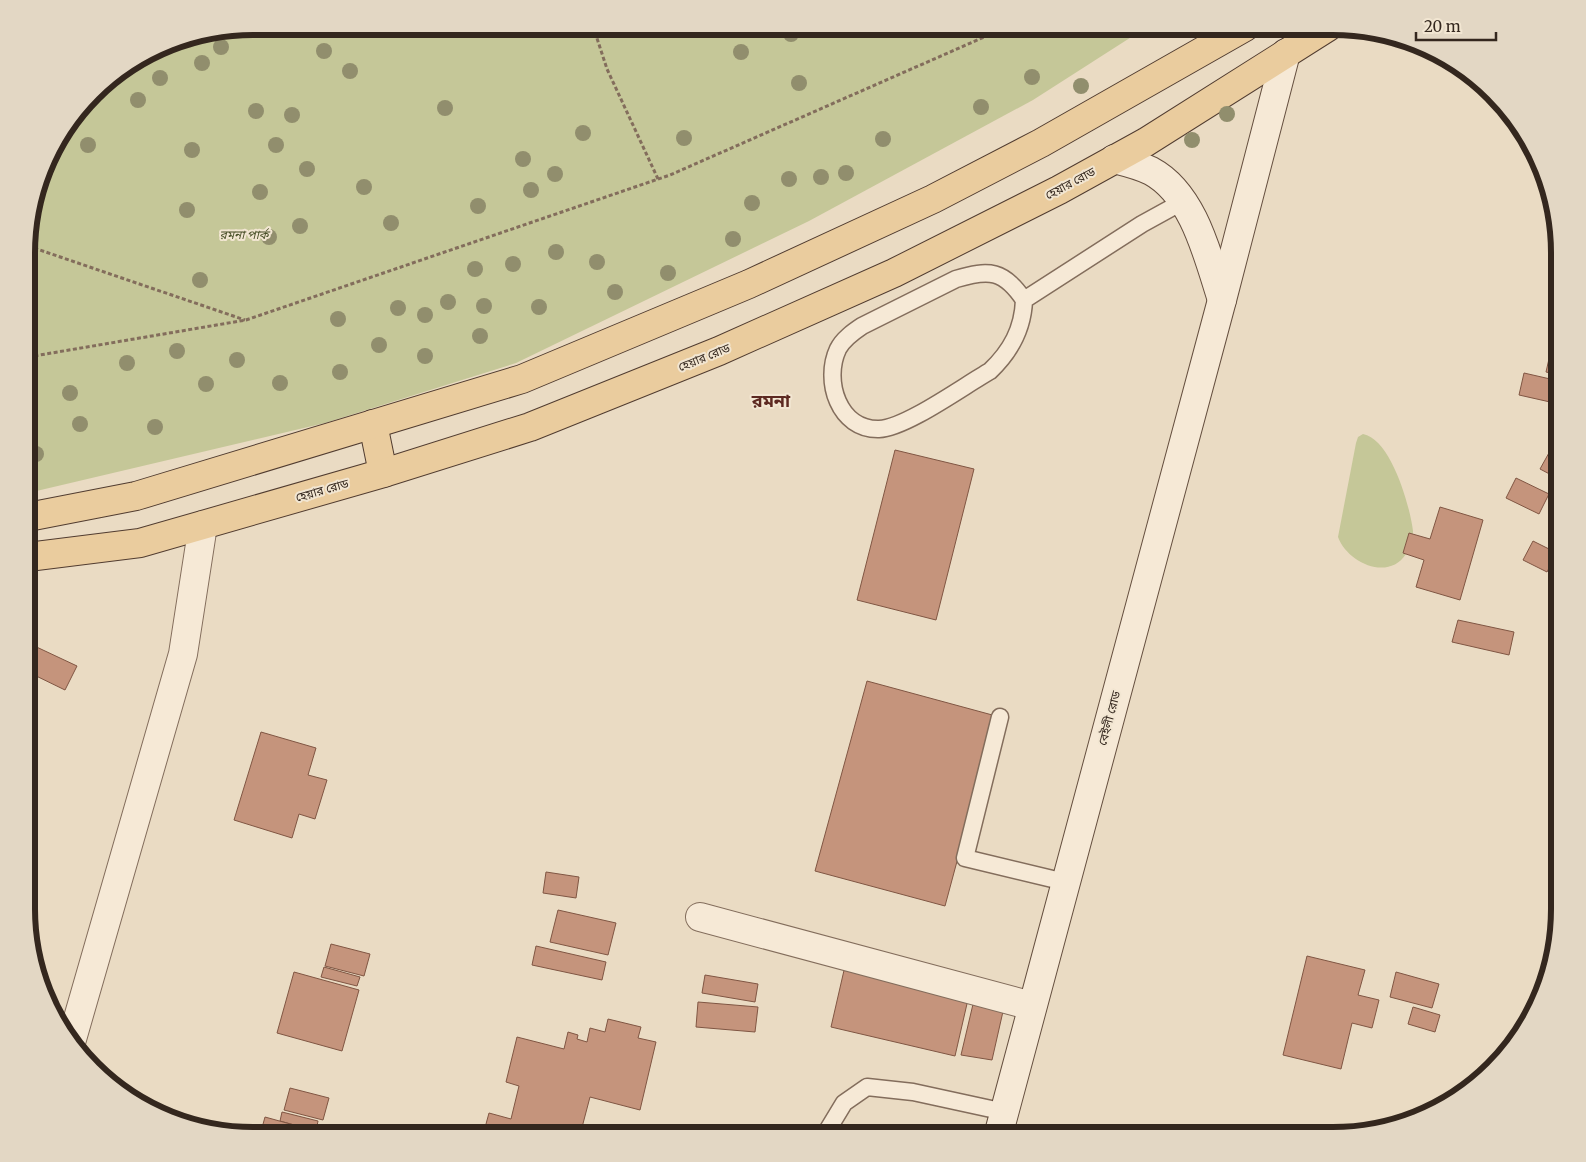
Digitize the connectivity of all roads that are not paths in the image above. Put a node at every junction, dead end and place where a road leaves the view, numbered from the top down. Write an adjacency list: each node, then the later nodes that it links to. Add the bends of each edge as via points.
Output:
1 (1231, 35): 8 (main road, via 1041,143 853,238 522,379)
2 (1315, 35): 3 (main road, হেয়ার রোড)
3 (1286, 52): 4 (main road, হেয়ার রোড); 7 (main road, বেইলী রোড)
4 (1114, 159): 5 (main road, via 1151,171 1169,185); 9 (main road, হেয়ার রোড, via 894,273 719,351 530,427)
5 (1182, 202): 6 (lane); 7 (main road, via 1195,224)
6 (1024, 300): 6 (lane, via 1016,339 1000,362 903,422 881,429 861,425 844,412 836,398 832,382 838,348 862,326 972,274 988,272 999,275)
7 (1222, 300): 14 (main road, বেইলী রোড)
8 (373, 424): 9 (main road); 10 (main road, via 136,496)
9 (383, 472): 11 (main road, হেয়ার রোড)
10 (35, 516)
11 (204, 525): 12 (main road, হেয়ার রোড, via 140,543); 17 (main road, via 183,654)
12 (35, 556)
13 (1000, 717): 14 (lane, via 965,858)
14 (1065, 882): 16 (main road, বেইলী রোড)
15 (700, 917): 16 (main road)
16 (1032, 1006): 18 (main road, বেইলী রোড)
17 (74, 1033)
18 (1001, 1124): 19 (lane, via 913,1092 867,1086 844,1103)
19 (829, 1127)

